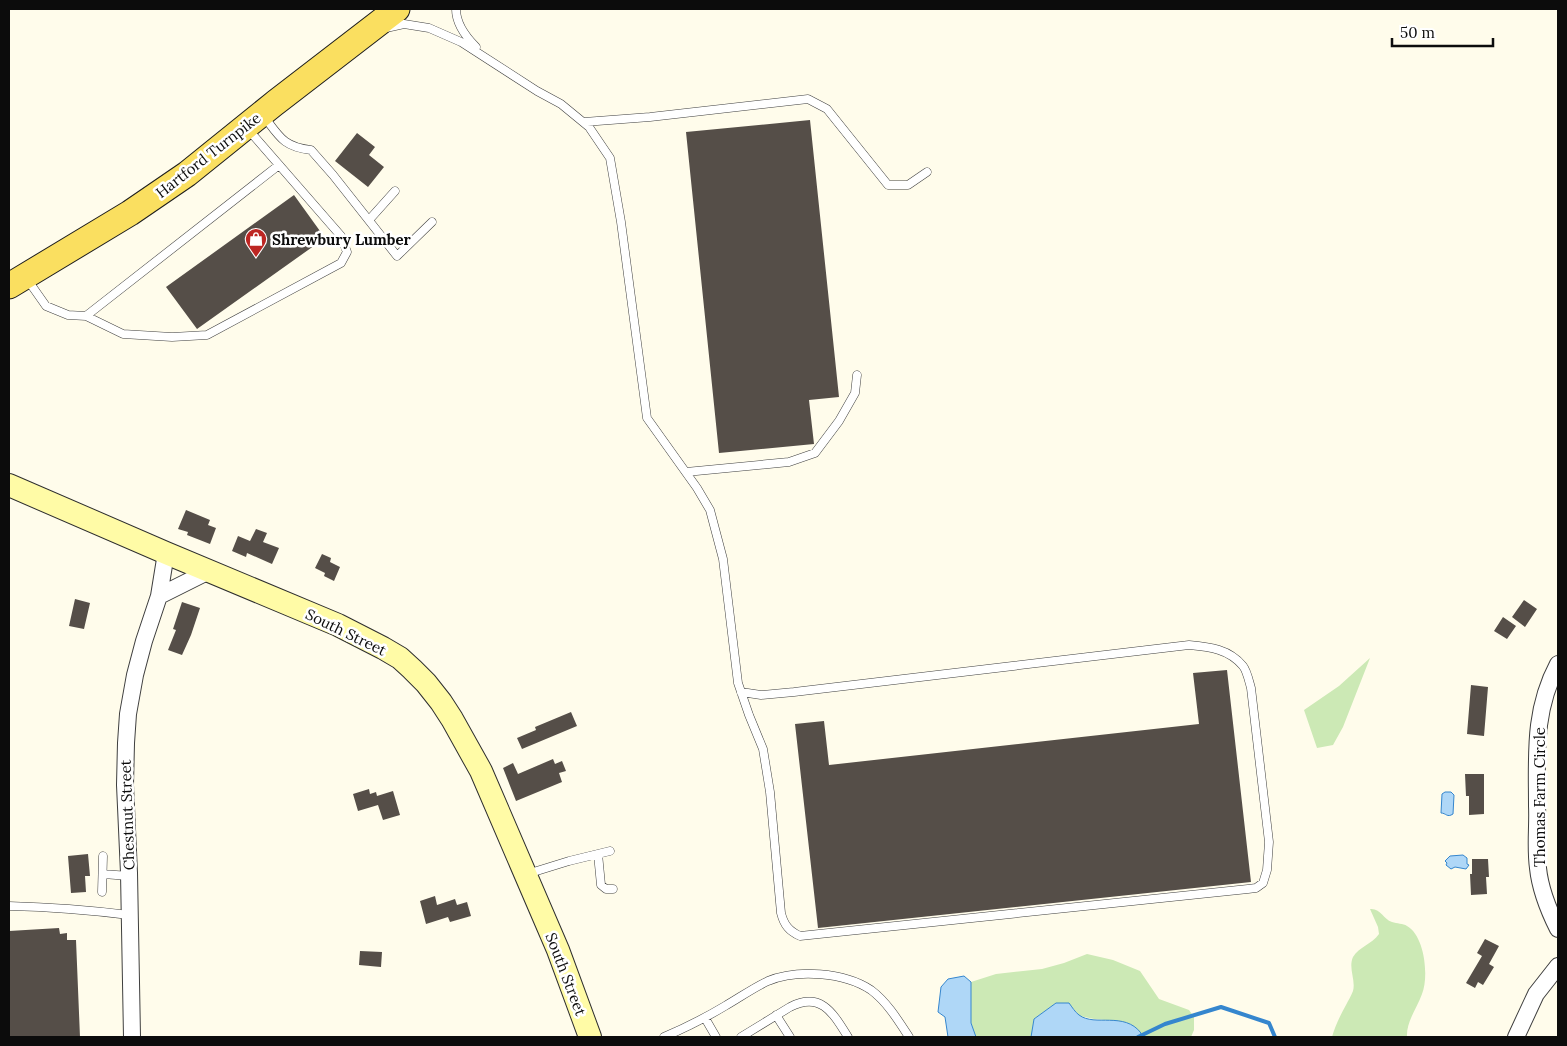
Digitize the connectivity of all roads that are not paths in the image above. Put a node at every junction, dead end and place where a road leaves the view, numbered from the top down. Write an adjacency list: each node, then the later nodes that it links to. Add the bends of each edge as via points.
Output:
1 (398, 9): 3 (main road, Hartford Turnpike)
2 (456, 9): 4 (lane, via 456,16 467,37)
3 (365, 33): 4 (lane, via 404,24 429,28); 5 (main road, Hartford Turnpike)
4 (482, 54): 6 (lane)
5 (254, 120): 7 (lane); 10 (lane, via 288,145 310,150); 12 (main road, Hartford Turnpike, via 147,202)
6 (584, 122): 8 (lane, via 808,99 827,109 888,184 908,185); 15 (lane, via 610,158 647,418)
7 (280, 165): 13 (lane); 13 (lane, via 342,236 347,252 340,263 207,335 123,334)
8 (927, 172)
9 (395, 191): 10 (lane)
10 (369, 220): 11 (lane, via 397,256)
11 (432, 222)
12 (17, 282): 13 (lane, via 46,306 68,315)
13 (86, 316)
14 (857, 375): 15 (lane, via 855,394 815,453 789,462)
15 (686, 472): 21 (lane, via 710,510 721,551)
16 (9, 485): 17 (street, South Street)
17 (166, 553): 18 (street, South Street); 19 (street, Chestnut Street)
18 (209, 571): 19 (street); 26 (street, South Street, via 365,638 400,658 412,669 441,702 468,747)
19 (159, 596): 27 (street, Chestnut Street, via 138,664 128,714 125,770)
20 (1558, 664): 32 (street, Thomas Farm Circle, via 1540,712 1536,778 1538,870)
21 (741, 692): 21 (lane, via 761,695 794,692 1189,646 1212,647 1230,655 1244,667 1251,688 1269,842 1268,870 1256,888 800,936 790,931 781,913 764,749)
22 (610, 852): 23 (lane)
23 (598, 854): 26 (lane); 28 (lane, via 601,885)
24 (103, 856): 25 (lane)
25 (103, 874): 27 (lane); 29 (lane)
26 (525, 874): 38 (street, South Street, via 558,950)
27 (129, 876): 31 (street, Chestnut Street)
28 (613, 889)
29 (102, 892)
30 (9, 906): 31 (lane)
31 (129, 915): 37 (street, Chestnut Street)
32 (1558, 929)
33 (1558, 966): 44 (street, via 1536,994)
34 (776, 1015): 36 (lane); 41 (lane); 42 (lane, via 798,1003 815,1002 832,1011)
35 (705, 1018): 39 (lane); 40 (lane); 43 (lane, via 768,982 787,975 810,973 848,980 869,989 881,999)
36 (745, 1036)
37 (132, 1037)
38 (590, 1037)
39 (664, 1037)
40 (716, 1037)
41 (790, 1037)
42 (848, 1037)
43 (909, 1037)
44 (1516, 1037)

